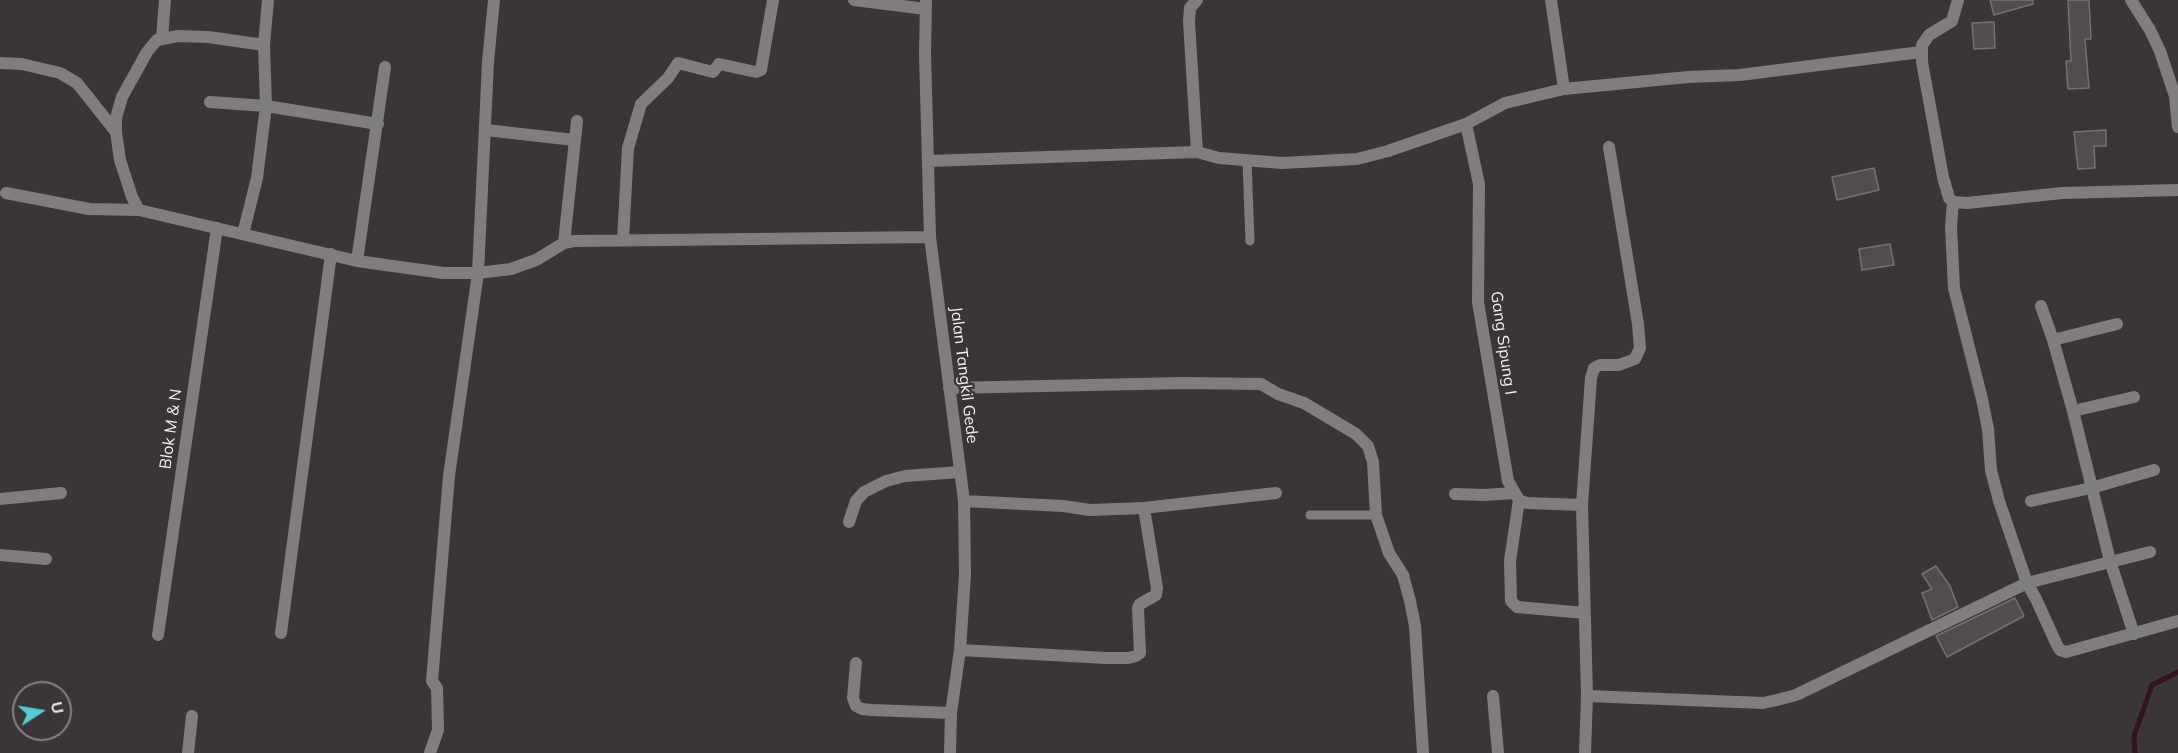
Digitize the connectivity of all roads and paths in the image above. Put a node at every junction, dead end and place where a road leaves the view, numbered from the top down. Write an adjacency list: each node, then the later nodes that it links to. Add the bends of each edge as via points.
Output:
1 (165, 0): 11 (street)
2 (268, 0): 12 (street)
3 (494, 0): 23 (street)
4 (773, 0): 37 (street, via 760,70 719,64 713,72 678,63 641,104 628,148)
5 (854, 0): 10 (street)
6 (1197, 0): 27 (street, via 1190,8 1189,21)
7 (1551, 0): 16 (street)
8 (1958, 0): 13 (street, via 1952,21 1929,35)
9 (2135, 1): 22 (street, via 2160,51 2175,96)
10 (926, 4): 28 (street, Jalan Tangkil Gede)
11 (162, 38): 12 (street, via 208,37); 24 (street, via 152,44 130,80 118,107)
12 (264, 45): 18 (street)
13 (1921, 52): 16 (street, via 1740,75); 32 (street, via 1943,177)
14 (0, 63): 24 (street, via 22,64 69,77)
15 (385, 67): 20 (street)
16 (1564, 89): 21 (street, via 1505,103)
17 (210, 102): 18 (street)
18 (266, 106): 20 (street); 35 (street, via 257,178)
19 (577, 121): 25 (street)
20 (378, 124): 41 (street)
21 (1466, 124): 29 (street, via 1357,159); 55 (street, Gang Sipung I, via 1479,184 1480,322 1508,481)
22 (2178, 127)
23 (486, 130): 25 (street); 42 (street)
24 (116, 132): 33 (street, via 120,160)
25 (574, 140): 39 (street)
26 (1609, 147): 59 (street, via 1640,348 1635,359 1594,368)
27 (1197, 152): 28 (street); 29 (street)
28 (928, 161): 36 (street, Jalan Tangkil Gede)
29 (1247, 161): 38 (lane)
30 (2178, 190): 32 (street, via 2062,193)
31 (6, 193): 33 (street, via 89,209)
32 (1953, 202): 68 (street, via 1954,288 1982,399 1991,470)
33 (139, 210): 34 (street)
34 (217, 228): 35 (street); 73 (street, Blok M & N)
35 (243, 234): 40 (street)
36 (930, 237): 37 (street); 46 (street, Jalan Tangkil Gede)
37 (623, 240): 39 (street)
38 (1250, 241)
39 (564, 243): 42 (street, via 511,269)
40 (331, 254): 41 (street); 71 (street)
41 (357, 261): 42 (street, via 443,273)
42 (478, 273): 81 (street, via 449,476 432,681 437,688 438,730)
43 (2042, 306): 45 (street)
44 (2117, 324): 45 (street)
45 (2053, 340): 48 (street)
46 (949, 388): 50 (street, Jalan Tangkil Gede); 62 (street, via 1261,384 1323,414 1368,446 1373,462)
47 (2134, 397): 48 (street)
48 (2073, 411): 51 (street)
49 (2154, 470): 51 (street)
50 (960, 472): 57 (street, Jalan Tangkil Gede); 63 (street, via 886,481 864,492 856,501)
51 (2091, 488): 58 (street); 67 (street)
52 (61, 493): 56 (street)
53 (1276, 494): 60 (street)
54 (1455, 494): 55 (street)
55 (1516, 496): 59 (street, via 1527,503); 69 (street, via 1511,602 1517,607)
56 (0, 499)
57 (964, 501): 60 (street, via 1090,510); 74 (street, Jalan Tangkil Gede)
58 (2031, 501)
59 (1582, 505): 69 (street)
60 (1144, 508): 74 (street, via 1157,588 1156,595 1138,608 1140,652 1136,656 1106,658)
61 (1310, 515): 62 (lane)
62 (1376, 515): 83 (street, via 1389,553 1403,575 1415,626)
63 (849, 522)
64 (2150, 552): 67 (street)
65 (0, 555): 66 (street)
66 (46, 559)
67 (2110, 561): 68 (street); 72 (street)
68 (2027, 583): 72 (street, via 2060,650 2066,652); 77 (street, via 1796,695 1777,700)
69 (1585, 613): 77 (street)
70 (2178, 621): 72 (street)
71 (281, 633)
72 (2134, 634)
73 (158, 635)
74 (960, 650): 78 (street, Jalan Tangkil Gede)
75 (856, 663): 78 (street, via 856,706)
76 (1493, 696): 84 (street)
77 (1587, 696): 85 (street)
78 (951, 712): 82 (street, Jalan Tangkil Gede)
79 (192, 716): 80 (street)
80 (188, 753)
81 (430, 753)
82 (950, 753)
83 (1423, 753)
84 (1498, 753)
85 (1585, 753)

